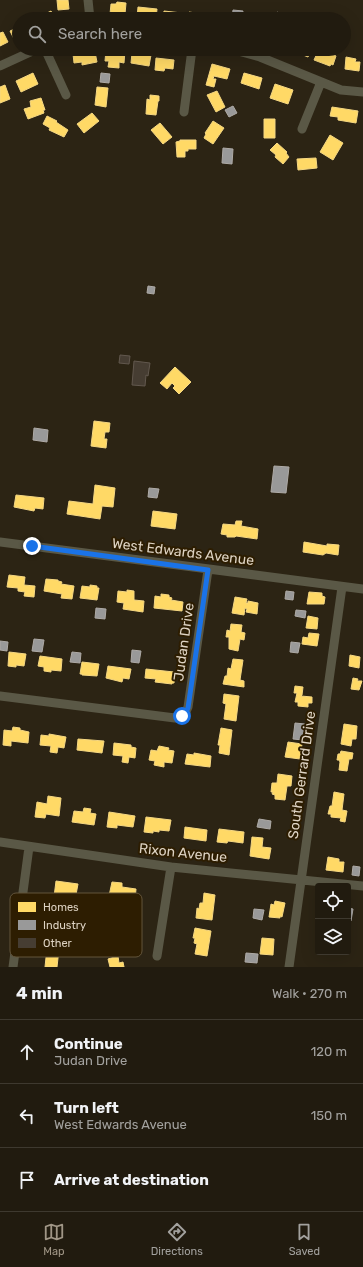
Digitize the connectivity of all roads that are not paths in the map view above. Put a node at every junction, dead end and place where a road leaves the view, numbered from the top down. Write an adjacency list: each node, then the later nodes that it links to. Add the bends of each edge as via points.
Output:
1 (88, 0): 2 (street)
2 (89, 12)
3 (22, 56): 7 (street)
4 (48, 56): 10 (street)
5 (191, 56): 11 (street)
6 (256, 56): 8 (street)
7 (0, 66)
8 (321, 82): 9 (street, via 341,90); 12 (street)
9 (363, 92)
10 (66, 95)
11 (184, 112)
12 (302, 129)
13 (0, 542): 14 (street, West Edwards Avenue)
14 (208, 570): 15 (street, West Edwards Avenue); 17 (street, Judan Drive, via 188,708 182,716 175,718)
15 (342, 586): 16 (street, West Edwards Avenue); 21 (street, South Gerrard Drive)
16 (363, 589)
17 (0, 696)
18 (0, 842): 19 (street, Rixon Avenue)
19 (29, 847): 20 (street, Rixon Avenue); 23 (street)
20 (170, 867): 21 (street, Rixon Avenue); 24 (street)
21 (301, 880): 22 (street, Rixon Avenue); 27 (street, South Gerrard Drive)
22 (363, 886)
23 (23, 893)
24 (157, 956)
25 (14, 957): 26 (street)
26 (13, 967)
27 (290, 967)

